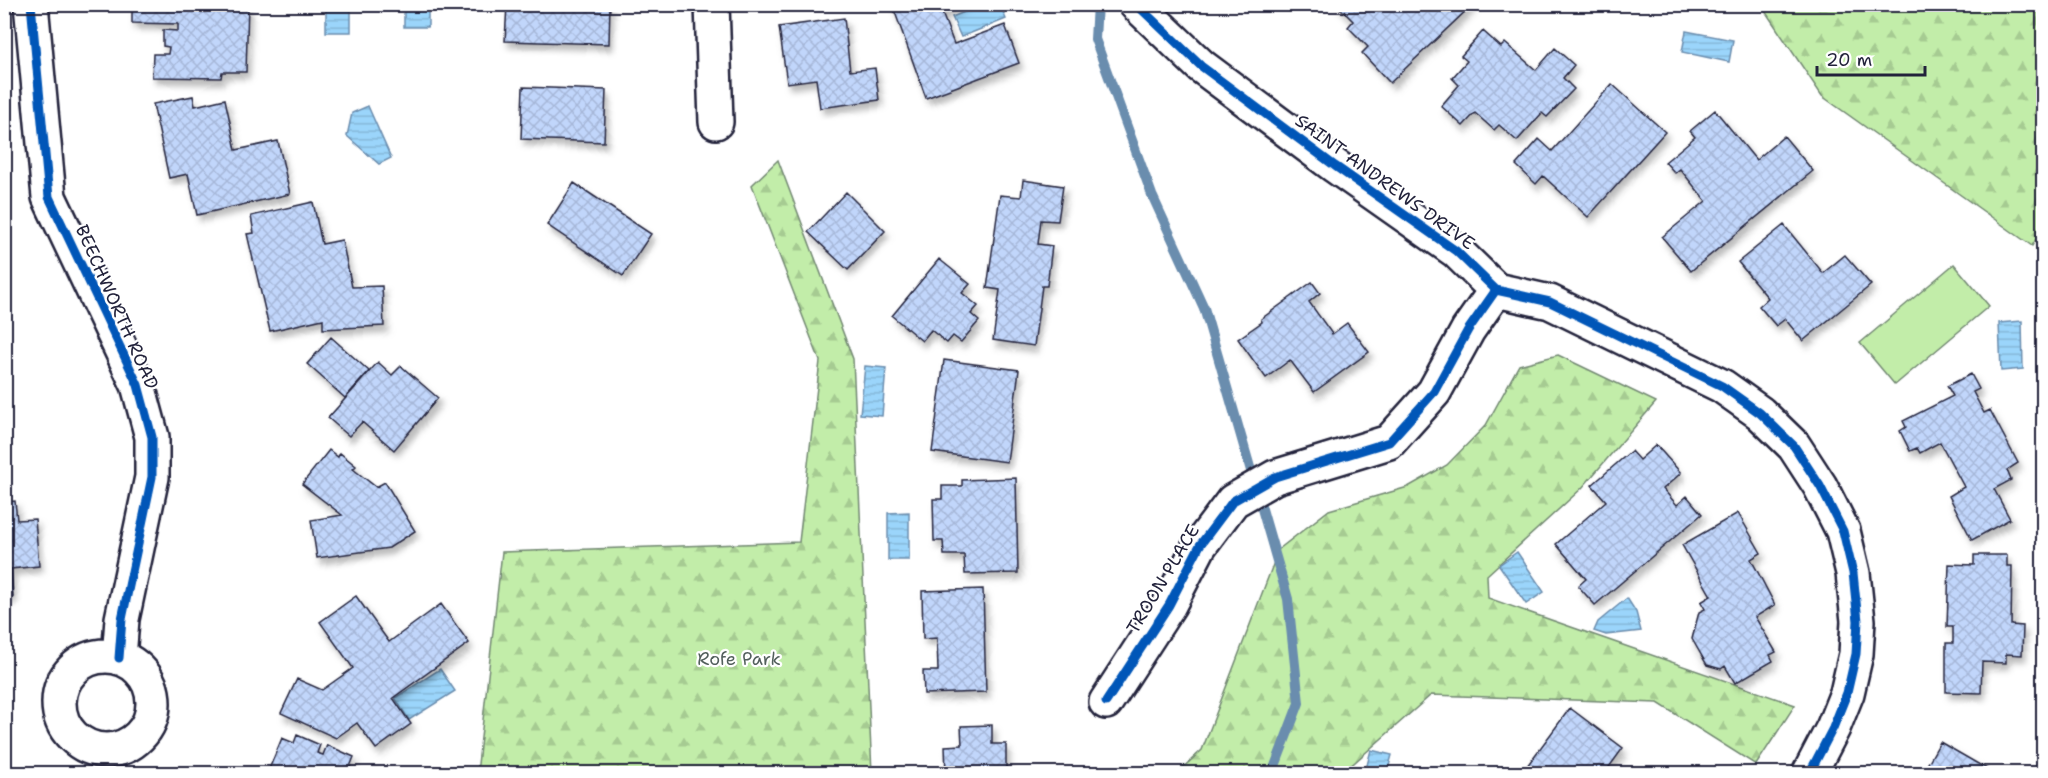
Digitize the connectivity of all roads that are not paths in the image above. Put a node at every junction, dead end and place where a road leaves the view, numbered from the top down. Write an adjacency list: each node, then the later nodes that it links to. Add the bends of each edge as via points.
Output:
1 (31, 4): 6 (street, BEECHWORTH ROAD, via 49,197 138,385 152,437 152,477 122,619)
2 (712, 4): 4 (street)
3 (1137, 4): 5 (street, SAINT ANDREWS DRIVE, via 1201,66 1456,251)
4 (716, 122)
5 (1496, 290): 7 (street, TROON PLACE, via 1468,330 1434,392 1389,442 1275,477 1233,501 1200,544 1169,604); 8 (street, via 1550,302 1722,386 1760,413 1794,446 1820,486 1843,531 1858,621 1856,654 1847,693)
6 (119, 658)
7 (1106, 702)
8 (1809, 774)

